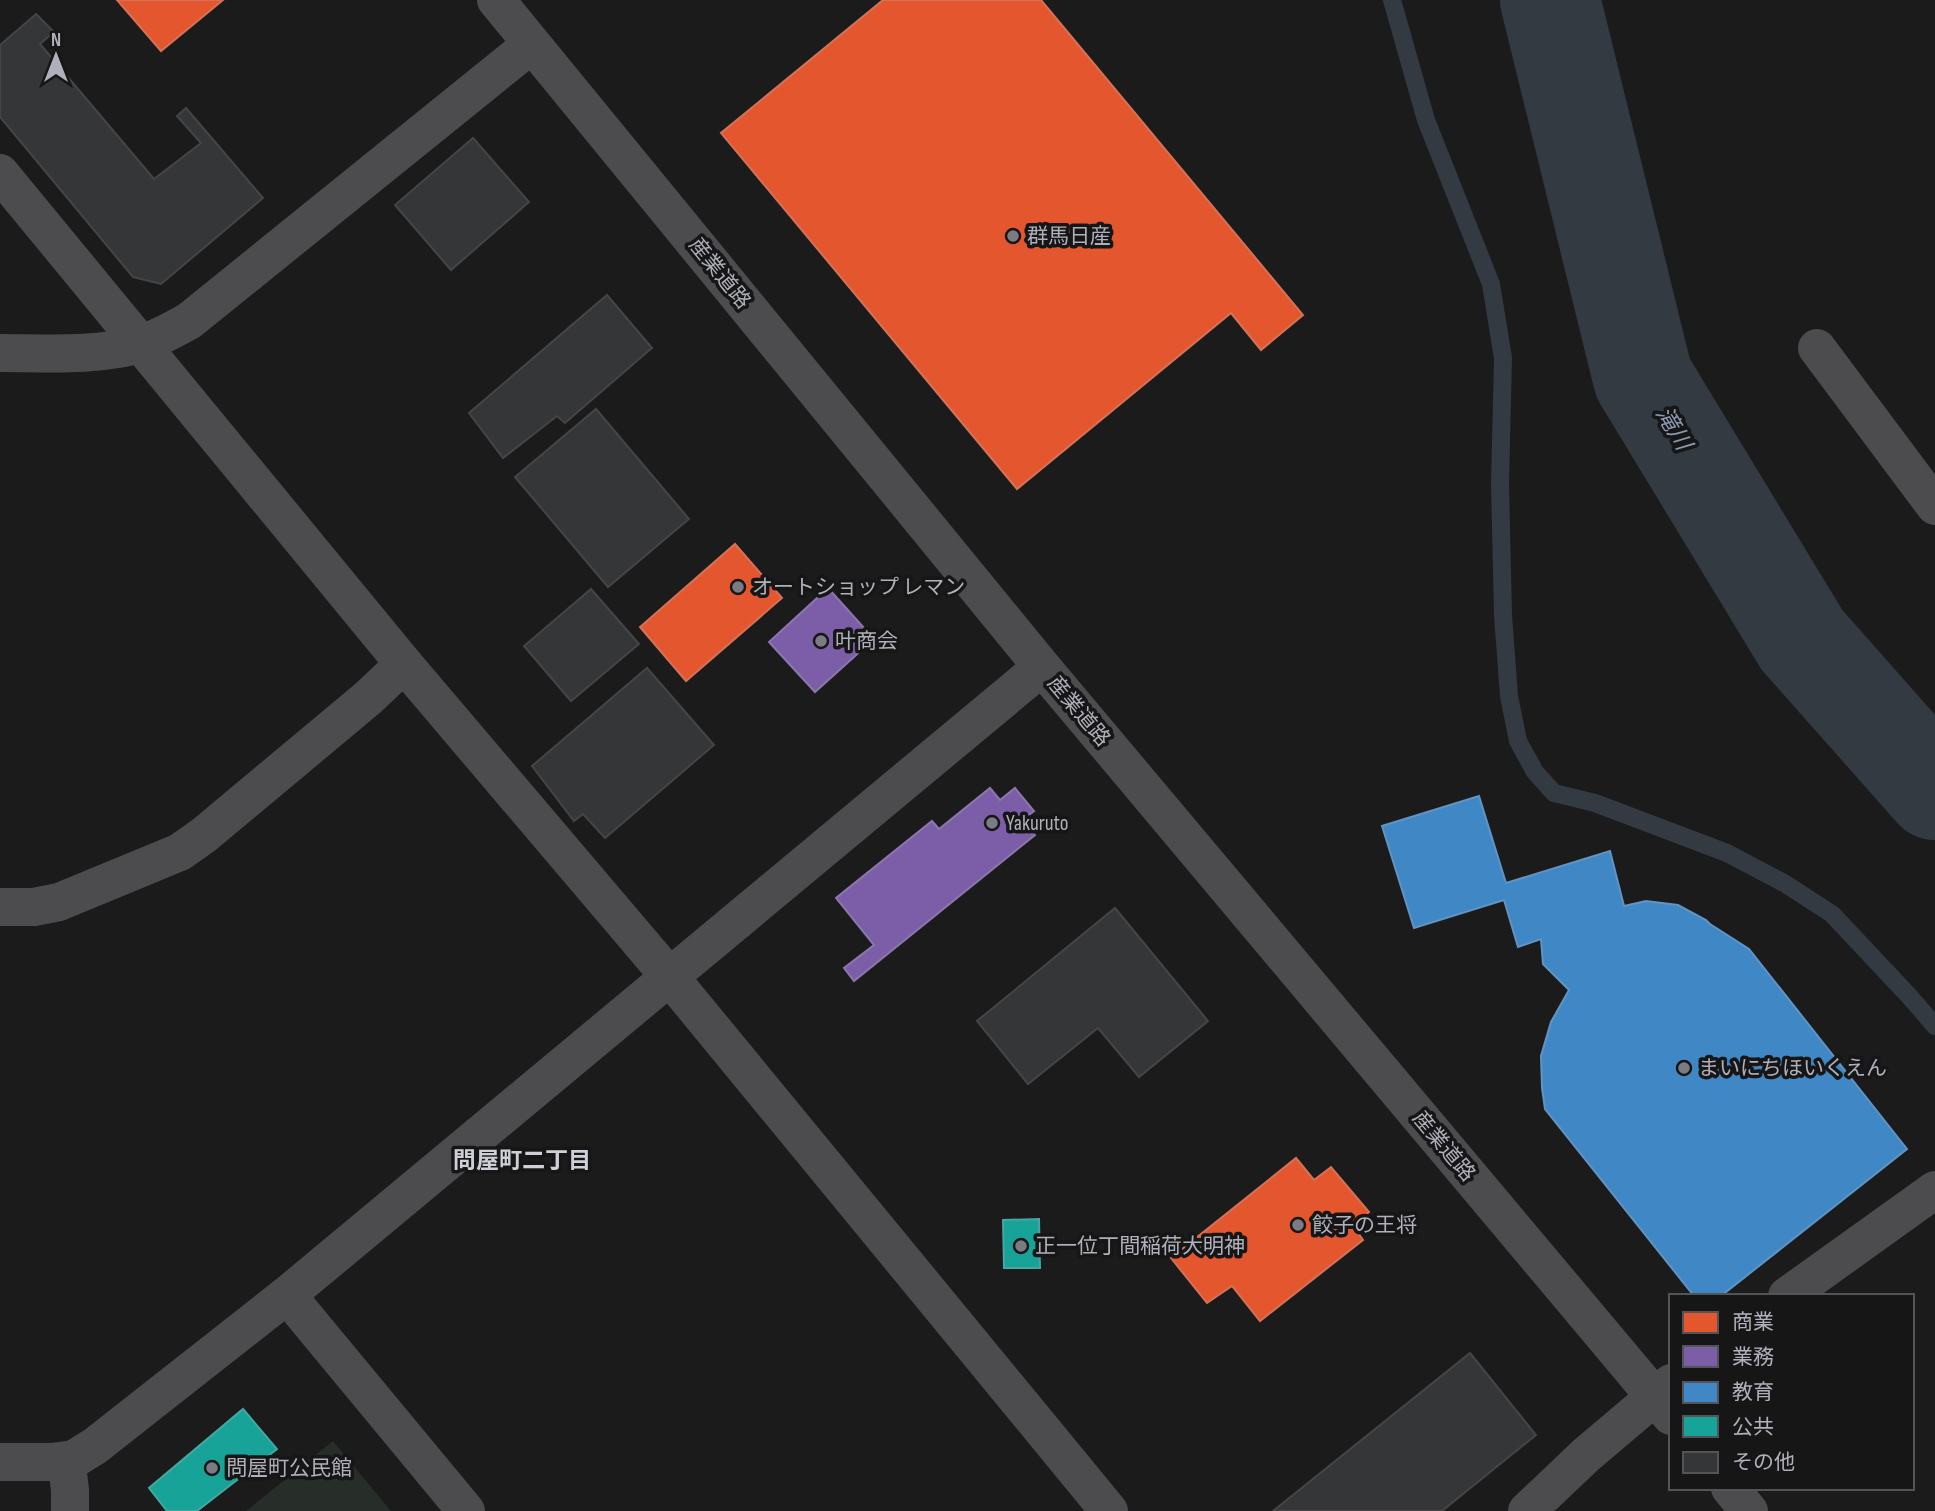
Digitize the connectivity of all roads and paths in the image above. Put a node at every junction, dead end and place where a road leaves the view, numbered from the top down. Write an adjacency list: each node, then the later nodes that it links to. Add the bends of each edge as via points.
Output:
1 (496, 0): 2 (street, 産業道路)
2 (533, 44): 4 (street, via 189,321); 9 (street, 産業道路)
3 (0, 173): 4 (street)
4 (141, 343): 6 (street, via 73,353); 8 (street)
5 (1817, 348): 7 (street)
6 (0, 353)
7 (1935, 506)
8 (404, 664): 10 (street, via 180,852 59,902); 11 (street)
9 (1042, 667): 11 (street); 15 (street, 産業道路)
10 (0, 907)
11 (669, 976): 14 (street); 21 (street)
12 (1935, 1190): 13 (street)
13 (1790, 1294)
14 (287, 1295): 16 (street); 20 (street)
15 (1665, 1398): 22 (street, via 1586,1455)
16 (74, 1459): 17 (street); 19 (street, via 67,1465)
17 (0, 1462)
18 (1732, 1490): 23 (street)
19 (70, 1511)
20 (466, 1511)
21 (1109, 1511)
22 (1527, 1511)
23 (1749, 1511)

